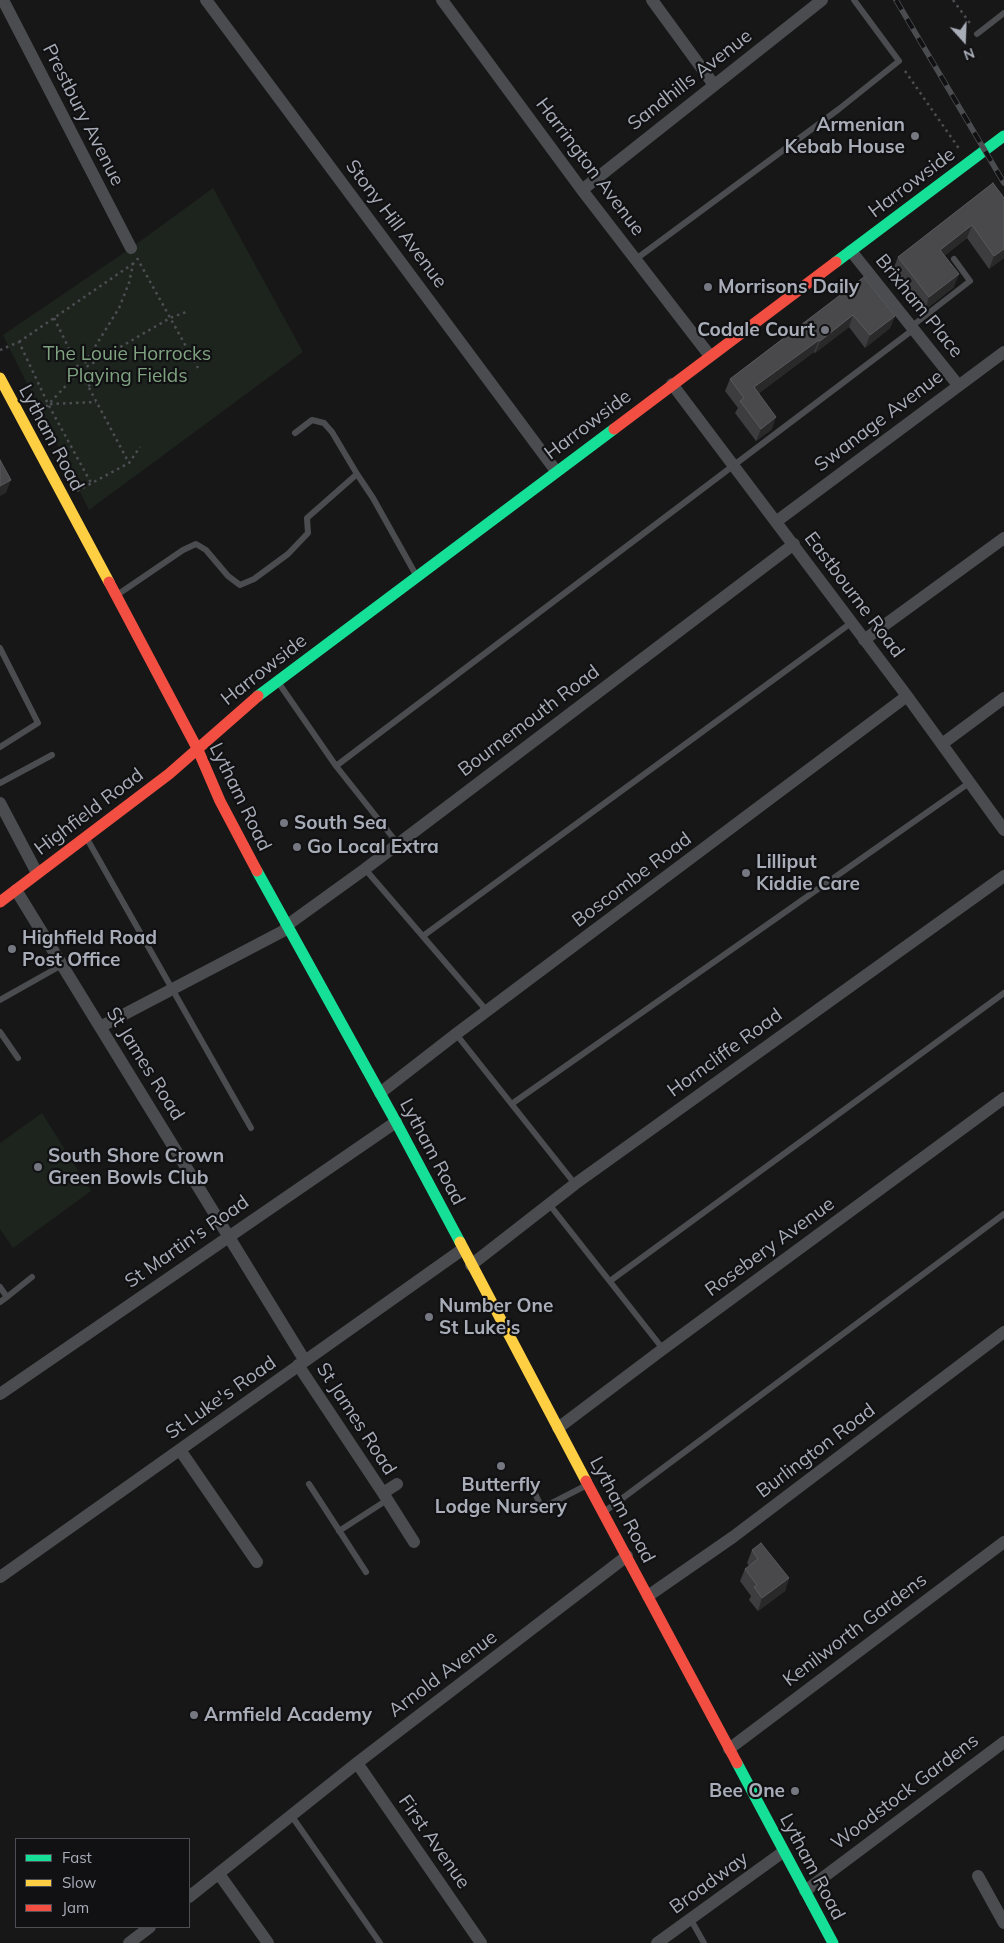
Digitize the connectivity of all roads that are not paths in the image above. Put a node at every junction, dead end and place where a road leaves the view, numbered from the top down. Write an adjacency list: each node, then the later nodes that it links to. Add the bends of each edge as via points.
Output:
1 (3, 0): 12 (street, Prestbury Avenue)
2 (206, 0): 24 (street, Stony Hill Avenue)
3 (442, 0): 11 (street, Harrington Avenue)
4 (652, 0): 9 (street)
5 (822, 0): 9 (street, Sandhills Avenue)
6 (854, 0): 14 (lane, via 899,61)
7 (1004, 13): 8 (lane)
8 (978, 34)
9 (714, 85): 11 (street, Sandhills Avenue)
10 (1004, 136): 13 (main road, Harrowside)
11 (582, 190): 14 (street, Harrington Avenue)
12 (131, 248)
13 (851, 250): 16 (street, Brixham Place); 18 (main road, Harrowside)
14 (636, 259): 18 (street, Harrington Avenue)
15 (954, 259): 16 (lane, via 970,281)
16 (913, 327): 21 (street, Brixham Place); 23 (lane)
17 (1004, 352): 21 (street, Swanage Avenue)
18 (710, 356): 19 (main road, Harrowside)
19 (672, 384): 23 (street, Eastbourne Road); 24 (main road, Harrowside)
20 (1, 385): 30 (main road, Lytham Road)
21 (958, 385): 26 (street, Swanage Avenue)
22 (295, 433): 25 (lane, via 312,420 324,423)
23 (733, 464): 26 (street, Eastbourne Road); 41 (lane)
24 (556, 471): 29 (main road, Harrowside)
25 (357, 474): 29 (lane); 30 (lane, via 307,518 308,533 302,540 254,579 240,585 196,544)
26 (777, 521): 28 (street, Eastbourne Road)
27 (1004, 538): 32 (street)
28 (794, 544): 31 (street, Eastbourne Road); 47 (street, Bournemouth Road)
29 (416, 576): 34 (main road, Harrowside)
30 (117, 595): 39 (main road, Lytham Road)
31 (851, 623): 32 (street, Eastbourne Road); 54 (lane)
32 (864, 640): 35 (street, Eastbourne Road)
33 (0, 648): 38 (lane, via 38,723)
34 (277, 681): 39 (main road, Harrowside, via 242,708); 41 (lane)
35 (907, 696): 37 (street, Eastbourne Road); 59 (street, Boscombe Road)
36 (1004, 698): 37 (street)
37 (942, 744): 43 (street, Eastbourne Road)
38 (0, 747)
39 (198, 750): 46 (main road, Highfield Road); 53 (main road, Lytham Road, via 220,801)
40 (52, 754): 42 (lane)
41 (336, 766): 47 (lane)
42 (0, 783)
43 (969, 783): 45 (street, Eastbourne Road); 66 (lane)
44 (1, 806): 49 (street)
45 (1004, 830)
46 (86, 836): 49 (main road, Highfield Road); 56 (lane)
47 (398, 844): 48 (street, Bournemouth Road)
48 (365, 869): 53 (street, Bournemouth Road); 54 (lane)
49 (37, 873): 51 (main road, Highfield Road)
50 (1004, 876): 69 (street, Horncliffe Road)
51 (16, 890): 52 (main road, Highfield Road); 55 (street, St James Road)
52 (0, 902)
53 (286, 928): 56 (street, Bournemouth Road); 64 (main road, Lytham Road)
54 (423, 936): 59 (lane)
55 (62, 965): 58 (lane); 60 (street, St James Road)
56 (172, 990): 60 (street, Bournemouth Road); 68 (lane)
57 (1004, 992): 76 (lane)
58 (0, 1000)
59 (488, 1012): 62 (street, Boscombe Road)
60 (100, 1027): 72 (street, St James Road)
61 (0, 1032): 63 (lane)
62 (456, 1034): 64 (street, Boscombe Road); 66 (lane)
63 (18, 1058)
64 (380, 1093): 67 (main road, Lytham Road)
65 (1004, 1098): 81 (street, Rosebery Avenue)
66 (513, 1103): 69 (lane)
67 (396, 1122): 72 (street, St Martin's Road); 73 (main road, Lytham Road)
68 (251, 1128)
69 (576, 1184): 70 (street, Horncliffe Road)
70 (549, 1204): 74 (street, Horncliffe Road); 76 (lane)
71 (1004, 1214): 91 (lane)
72 (229, 1236): 82 (street, St James Road); 83 (street, St Martin's Road)
73 (463, 1249): 74 (main road, Lytham Road); 82 (street, St Luke's Road)
74 (471, 1264): 84 (main road, Lytham Road)
75 (32, 1277): 78 (lane)
76 (610, 1281): 81 (lane)
77 (0, 1287): 78 (lane)
78 (7, 1297): 79 (lane)
79 (0, 1302)
80 (1004, 1332): 99 (street, Burlington Road, via 734,1537)
81 (663, 1349): 84 (street, Rosebery Avenue)
82 (302, 1363): 85 (street, St Luke's Road); 90 (street, St James Road)
83 (0, 1394)
84 (558, 1428): 88 (main road, Lytham Road)
85 (180, 1450): 96 (street); 98 (street, St Luke's Road)
86 (309, 1484): 92 (lane)
87 (397, 1484): 90 (street, St James Road)
88 (588, 1484): 89 (lane, via 548,1505 540,1504); 91 (main road, Lytham Road)
89 (531, 1485)
90 (385, 1497): 92 (lane); 93 (street, St James Road)
91 (603, 1514): 95 (main road, Lytham Road)
92 (339, 1530): 97 (lane)
93 (414, 1542)
94 (1004, 1542): 101 (street, Kenilworth Gardens)
95 (627, 1556): 99 (main road, Lytham Road); 102 (street, Arnold Avenue)
96 (257, 1562)
97 (366, 1572)
98 (0, 1577)
99 (648, 1596): 101 (main road, Lytham Road)
100 (1004, 1742): 107 (street, Woodstock Gardens)
101 (729, 1749): 104 (main road, Lytham Road)
102 (357, 1763): 103 (street, Arnold Avenue); 115 (street, First Avenue)
103 (291, 1815): 105 (street, Arnold Avenue); 114 (lane)
104 (783, 1852): 107 (main road, Lytham Road); 109 (street, Broadway)
105 (219, 1874): 108 (street, Arnold Avenue); 113 (street)
106 (978, 1876): 110 (street)
107 (805, 1891): 118 (main road, Lytham Road)
108 (190, 1896)
109 (691, 1920): 116 (street, Broadway); 117 (lane)
110 (1004, 1923)
111 (149, 1928): 112 (street)
112 (129, 1943)
113 (268, 1943)
114 (380, 1943)
115 (481, 1943)
116 (657, 1943)
117 (704, 1943)
118 (833, 1943)

